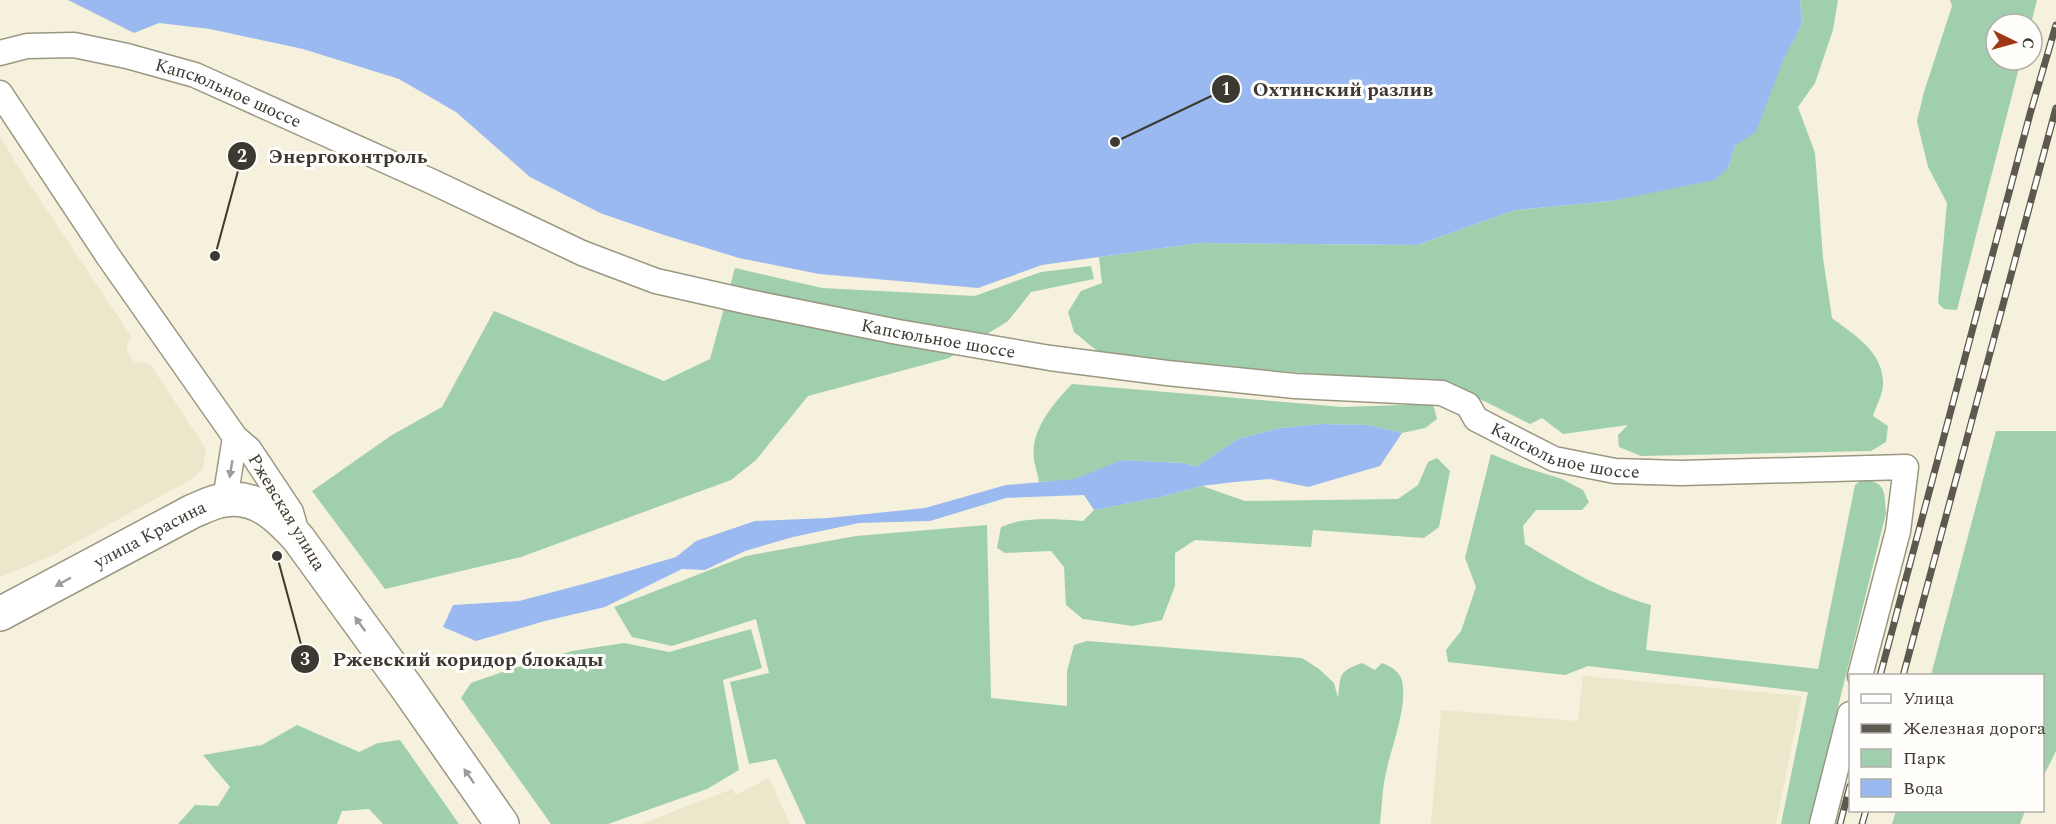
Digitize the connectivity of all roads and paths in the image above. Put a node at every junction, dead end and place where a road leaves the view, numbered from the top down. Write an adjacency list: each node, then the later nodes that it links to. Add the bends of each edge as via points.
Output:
1 (0, 53): 7 (street, Капсюльное шоссе, via 27,46 74,45 195,75 582,253 656,281 749,302 1050,358 1295,386 1442,393 1468,405 1476,419 1554,459 1615,471 1906,467 1898,531)
2 (0, 93): 3 (street, Ржевская улица)
3 (235, 438): 4 (street, one-way to 4); 5 (street, Ржевская улица, via 249,449 291,512)
4 (225, 500): 5 (main road, улица Красина, via 265,507); 6 (main road, улица Красина, one-way to 6, via 193,511)
5 (298, 538): 9 (main road, Ржевская улица, one-way to 5)
6 (0, 614)
7 (1860, 674)
8 (1849, 722): 10 (street)
9 (502, 824)
10 (1822, 824)

